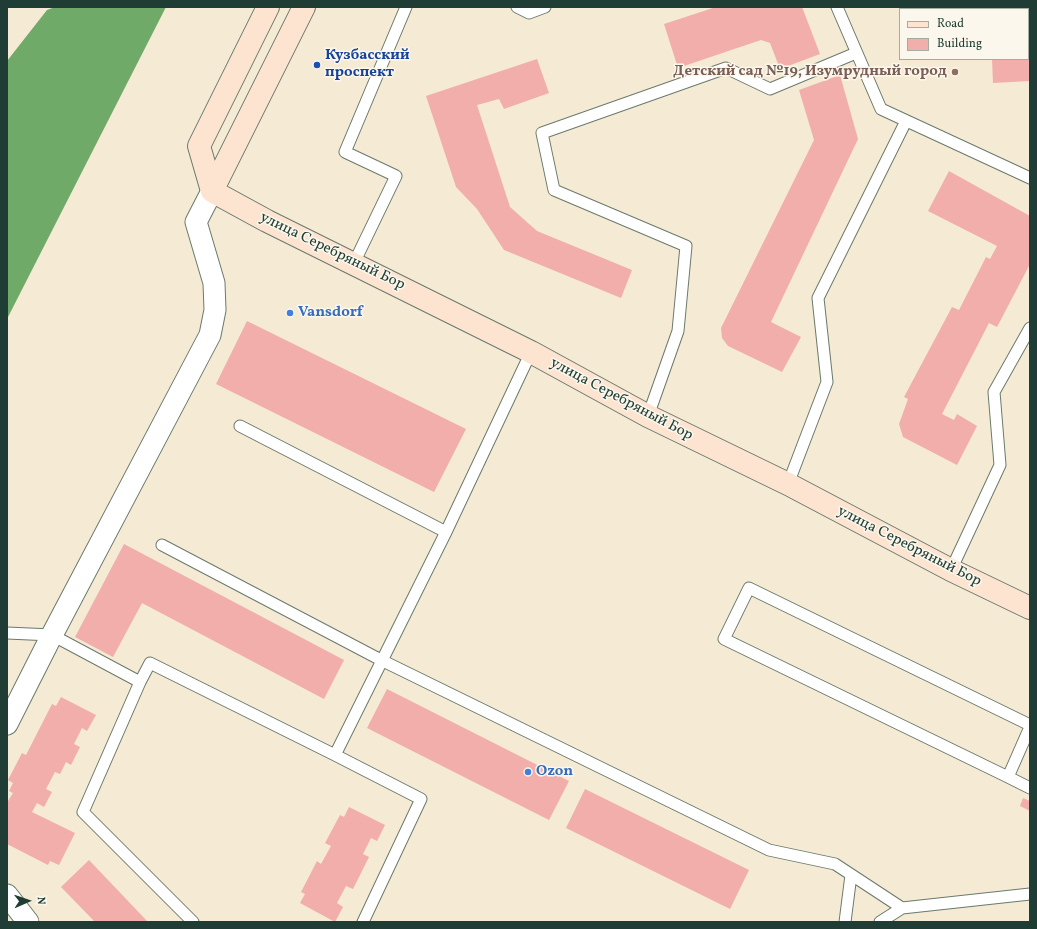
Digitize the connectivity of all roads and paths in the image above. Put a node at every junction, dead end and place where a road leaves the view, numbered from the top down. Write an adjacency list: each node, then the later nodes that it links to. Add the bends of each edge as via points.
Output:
1 (268, 7): 10 (street, via 199,146)
2 (304, 7): 10 (street)
3 (406, 7): 11 (lane, via 345,152 396,176)
4 (518, 7): 5 (lane, via 529,13)
5 (545, 7)
6 (837, 7): 7 (lane)
7 (856, 53): 8 (lane, via 881,109); 14 (lane, via 770,89 726,68 542,134 554,190 686,246 678,331)
8 (906, 122): 9 (lane); 16 (lane, via 818,298 827,382)
9 (1030, 178)
10 (212, 191): 11 (street, улица Серебряный Бор); 22 (street, via 196,222 214,283 215,310 210,335)
11 (354, 263): 13 (street, улица Серебряный Бор)
12 (1030, 328): 19 (lane, via 994,392 1000,465)
13 (531, 352): 14 (street, улица Серебряный Бор); 17 (lane)
14 (648, 416): 16 (street, улица Серебряный Бор)
15 (240, 426): 17 (lane)
16 (788, 484): 19 (street, улица Серебряный Бор)
17 (446, 532): 23 (lane)
18 (162, 545): 23 (lane)
19 (951, 570): 20 (street, улица Серебряный Бор)
20 (1030, 608)
21 (7, 633): 22 (lane)
22 (52, 635): 24 (lane); 25 (street)
23 (381, 660): 27 (lane); 30 (lane, via 769,850 835,864)
24 (140, 682): 27 (lane, via 150,662); 35 (lane, via 83,812)
25 (7, 724)
26 (1030, 726): 28 (lane); 28 (lane, via 749,588 724,639)
27 (335, 755): 36 (lane, via 421,799)
28 (1008, 777): 29 (lane)
29 (1030, 788)
30 (851, 875): 33 (lane); 37 (lane)
31 (1030, 894): 33 (lane)
32 (7, 895): 34 (street)
33 (902, 908): 38 (lane)
34 (28, 922)
35 (193, 922)
36 (363, 922)
37 (845, 922)
38 (880, 922)

